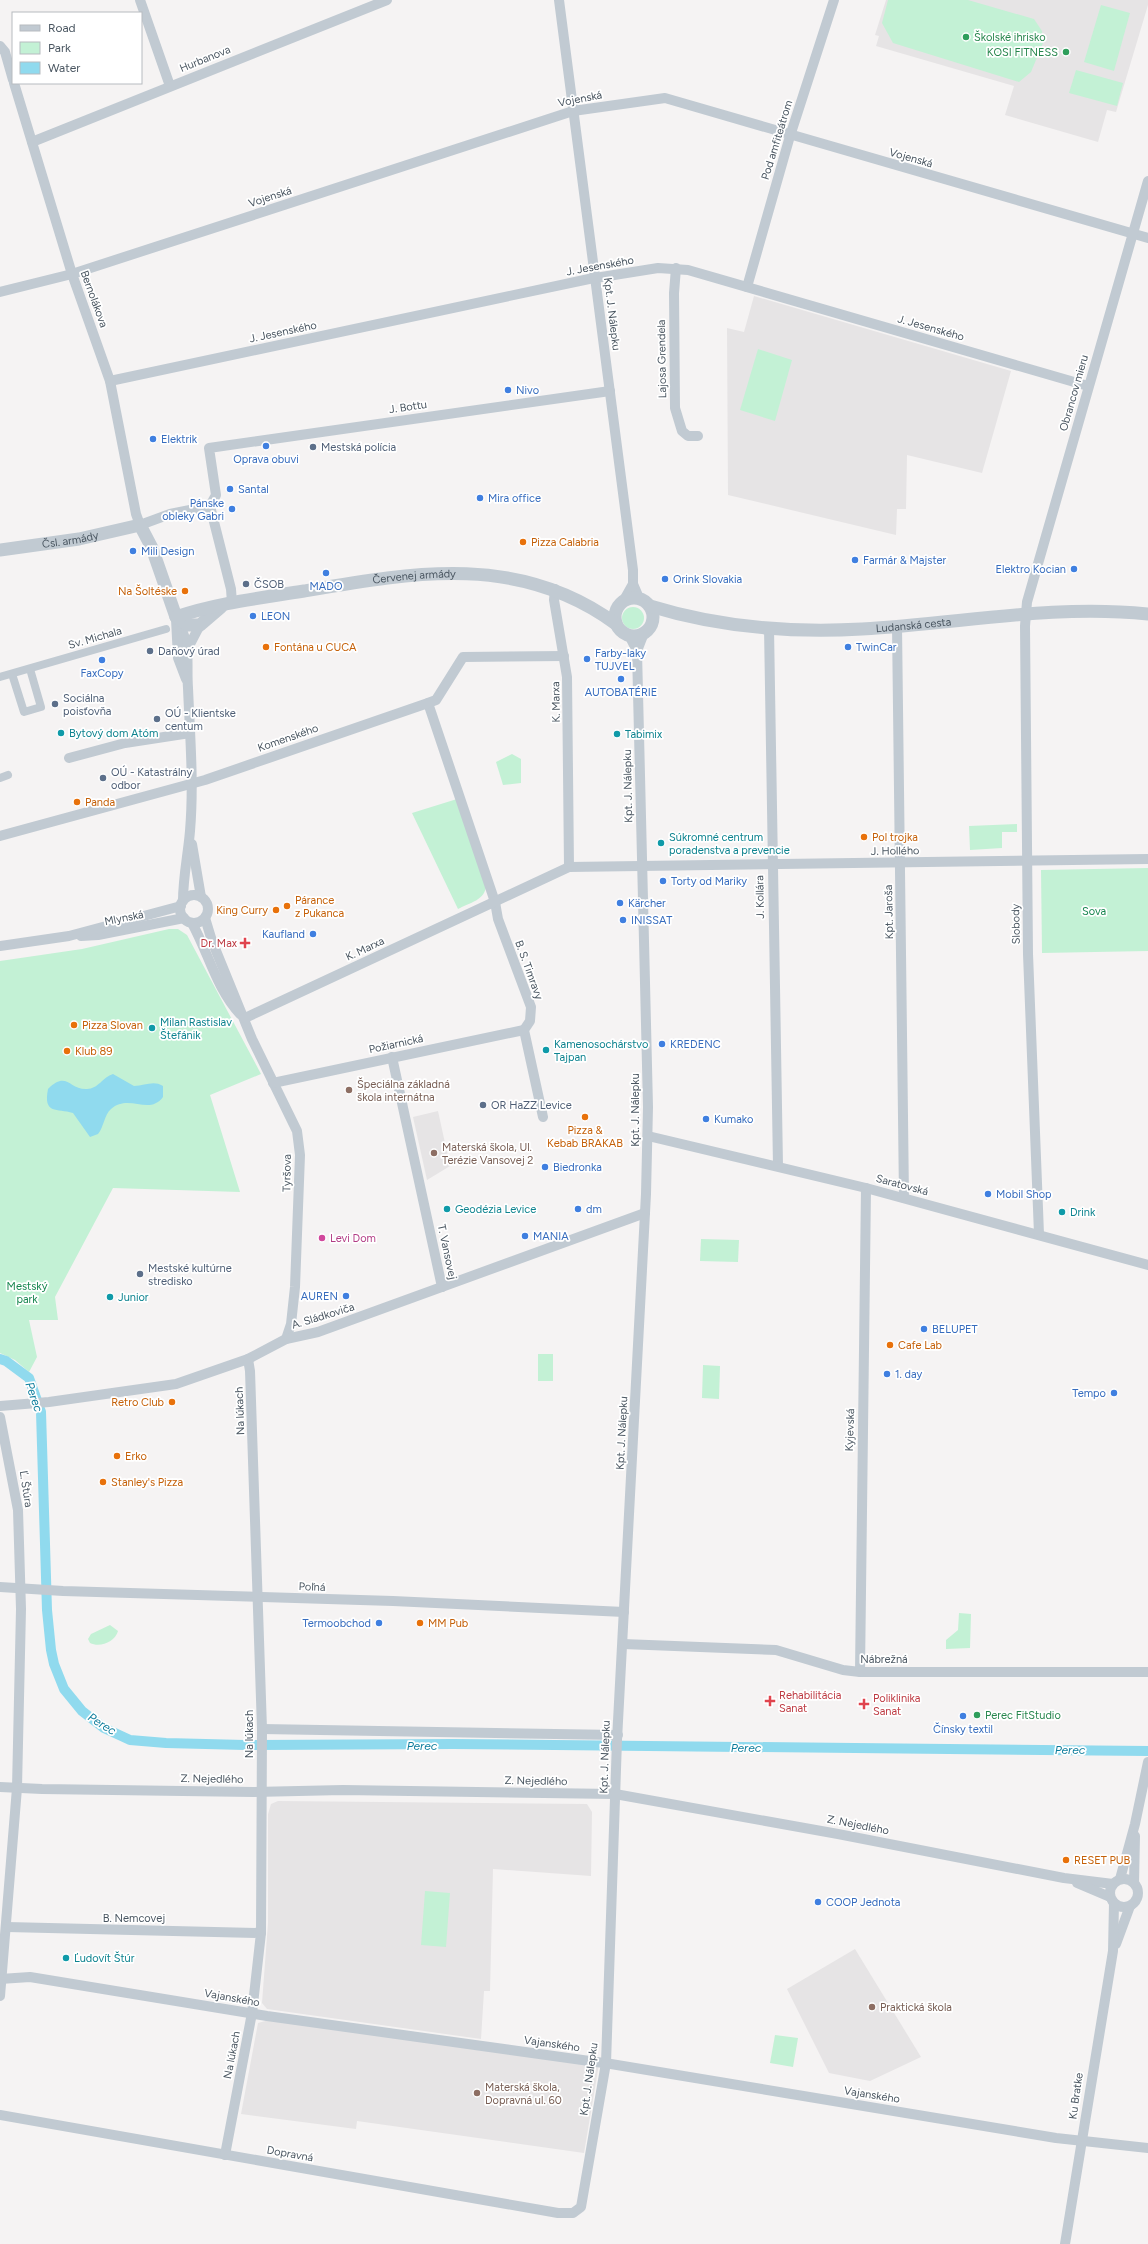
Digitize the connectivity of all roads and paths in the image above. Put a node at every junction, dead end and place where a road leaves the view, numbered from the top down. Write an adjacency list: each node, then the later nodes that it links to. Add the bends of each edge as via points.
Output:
1 (140, 0): 8 (street)
2 (387, 0): 8 (street, Hurbanova)
3 (559, 0): 9 (street, Kpt. J. Nálepku)
4 (834, 0): 10 (street, Pod amfiteátrom)
5 (0, 46): 6 (street, Bernolákova)
6 (12, 79)
7 (14, 84): 11 (street, Bernolákova)
8 (170, 86): 11 (street, Hurbanova)
9 (573, 111): 10 (street, Vojenská, via 665,98); 16 (street, Vojenská); 17 (street, Kpt. J. Nálepku)
10 (790, 136): 13 (street, Vojenská); 18 (street, Pod amfiteátrom)
11 (32, 142): 16 (street, Bernolákova)
12 (1148, 181): 13 (street, Obrancov mieru)
13 (1133, 234): 14 (street, Vojenská); 21 (street, Obrancov mieru)
14 (1148, 238)
15 (676, 268): 17 (street, J. Jesenského, via 658,268); 18 (street, J. Jesenského); 23 (street, Lajosa Grendela, via 675,408 682,431 688,436)
16 (72, 274): 19 (street, Vojenská); 20 (street, Bernolákova)
17 (595, 278): 20 (street, J. Jesenského); 22 (street, Kpt. J. Nálepku)
18 (747, 287): 21 (street, J. Jesenského)
19 (0, 292)
20 (110, 381): 25 (street, Bernolákova)
21 (1088, 386): 33 (street, Obrancov mieru, via 1029,594)
22 (610, 391): 24 (street, J. Bottu, via 209,448 216,495); 27 (street, Kpt. J. Nálepku)
23 (698, 436)
24 (210, 506): 25 (street, via 170,514); 31 (street, via 231,589)
25 (140, 525): 26 (street, Čsl. armády, via 79,539); 36 (street, via 154,554)
26 (0, 550)
27 (633, 584): 29 (street, Kpt. J. Nálepku); 30 (street)
28 (555, 589): 31 (street, Červenej armády, via 478,574 421,573); 32 (street, Červenej armády); 47 (street, K. Marxa, via 554,600)
29 (644, 602): 30 (street); 35 (street, Ludanská cesta); 37 (street, via 652,614)
30 (621, 603): 32 (street); 39 (street, via 615,615)
31 (228, 604): 36 (street, Červenej armády); 38 (street)
32 (600, 612): 39 (street, Červenej armády)
33 (1026, 613): 34 (street, Ludanská cesta, via 1086,610); 40 (street, Ludanská cesta); 59 (street, Slobody)
34 (1148, 614)
35 (678, 615): 37 (street, Ludanská cesta); 41 (street, Ludanská cesta)
36 (176, 618): 38 (street, via 188,626); 45 (street, via 183,630); 51 (street, via 178,658)
37 (652, 622): 43 (street)
38 (200, 624): 45 (street)
39 (616, 624): 44 (street)
40 (897, 626): 41 (street, Ludanská cesta, via 841,630); 60 (street, Kpt. Jaroša)
41 (769, 628): 61 (street, J. Kollára)
42 (166, 630): 48 (street, Sv. Michala)
43 (644, 633): 44 (street); 46 (street, Kpt. J. Nálepku)
44 (629, 635): 46 (street, Kpt. J. Nálepku)
45 (188, 648): 51 (street)
46 (637, 651): 62 (street, Kpt. J. Nálepku)
47 (564, 656): 52 (street, Komenského, via 463,657 436,700); 63 (street, K. Marxa, via 568,680)
48 (30, 669): 49 (street, Sv. Michala); 49 (street, via 41,707 24,712)
49 (12, 674): 50 (street, Sv. Michala)
50 (0, 677)
51 (188, 685): 53 (street)
52 (428, 703): 55 (street, Komenského); 65 (street)
53 (190, 733): 54 (street, via 126,743); 55 (street)
54 (69, 758)
55 (192, 784): 56 (street); 57 (street, Komenského)
56 (190, 831): 64 (street); 66 (street)
57 (0, 836)
58 (1148, 859): 59 (street, J. Hollého)
59 (1027, 860): 60 (street, J. Hollého); 81 (street, Slobody, via 1028,954)
60 (900, 863): 61 (street, J. Hollého); 79 (street, Kpt. Jaroša)
61 (772, 865): 62 (street, J. Hollého); 77 (street, J. Kollára)
62 (642, 866): 63 (street, K. Marxa); 76 (street, Kpt. J. Nálepku)
63 (569, 867): 65 (street, K. Marxa)
64 (201, 897): 66 (street, via 195,895); 67 (street, via 208,908)
65 (495, 902): 71 (street, K. Marxa); 72 (street, B. S. Timravy, via 498,919 531,1007 530,1021)
66 (182, 903): 68 (street); 69 (street, Mlynská)
67 (205, 918): 68 (street, via 196,923); 71 (street, Tyršova, via 212,941)
68 (188, 920): 69 (street, Mlynská, via 98,935); 71 (street, Tyršova, via 204,944 229,1002)
69 (69, 936): 70 (street, Mlynská)
70 (0, 946)
71 (245, 1018): 74 (street, Tyršova)
72 (524, 1030): 73 (street, Požiarnická); 75 (street)
73 (392, 1057): 74 (street, Požiarnická); 83 (street, T. Vansovej)
74 (273, 1083): 84 (street, Tyršova, via 297,1131 300,1155 295,1287 291,1324)
75 (543, 1116)
76 (648, 1136): 77 (street, Saratovská); 80 (street, Kpt. J. Nálepku)
77 (778, 1166): 78 (street, Saratovská)
78 (866, 1188): 79 (street, Saratovská); 93 (street, Kyjevská)
79 (904, 1198): 81 (street, Saratovská)
80 (645, 1213): 83 (street, A. Sládkoviča); 91 (street, Kpt. J. Nálepku)
81 (1039, 1234): 82 (street, Saratovská)
82 (1148, 1265)
83 (442, 1287): 84 (street, A. Sládkoviča, via 308,1336)
84 (286, 1339): 85 (street, A. Sládkoviča)
85 (245, 1360): 86 (street, A. Sládkoviča, via 176,1384); 90 (street, Na lúkach)
86 (0, 1406)
87 (0, 1417): 89 (street, Ľ. Štúra, via 18,1510)
88 (0, 1587): 89 (street, Poľná)
89 (20, 1589): 90 (street, Poľná); 99 (street, Ľ. Štúra)
90 (258, 1597): 91 (street, Poľná); 95 (street, Na lúkach)
91 (624, 1612): 92 (street, Kpt. J. Nálepku)
92 (623, 1644): 93 (street, Nábrežná, via 776,1650 843,1670); 96 (street, Kpt. J. Nálepku)
93 (860, 1672): 94 (street, Nábrežná)
94 (1148, 1672)
95 (262, 1732): 96 (street); 100 (street, Na lúkach)
96 (617, 1737): 101 (street, Kpt. J. Nálepku)
97 (1148, 1762): 102 (street)
98 (0, 1786): 99 (street, Z. Nejedlého)
99 (17, 1788): 100 (street, Z. Nejedlého); 108 (street, Ľ. Štúra)
100 (261, 1792): 101 (street, Z. Nejedlého, via 343,1790); 109 (street, Na lúkach)
101 (615, 1794): 103 (street, Z. Nejedlého); 114 (street, Kpt. J. Nálepku)
102 (1136, 1824): 104 (street); 105 (street)
103 (1064, 1878): 104 (street, Z. Nejedlého); 106 (street, Z. Nejedlého)
104 (1116, 1882): 105 (street, via 1128,1879); 106 (street)
105 (1134, 1883): 107 (street, via 1138,1896)
106 (1112, 1900): 107 (street, via 1122,1907); 110 (street, Ku Bratke)
107 (1130, 1906): 110 (street, Ku Bratke)
108 (7, 1927): 109 (street, B. Nemcovej); 111 (street, Ľ. Štúra)
109 (261, 1933): 113 (street, Na lúkach)
110 (1113, 1951): 116 (street, Ku Bratke)
111 (1, 1979): 112 (street, Ľ. Štúra); 113 (street, Vajanského, via 30,1976)
112 (0, 1996)
113 (252, 2013): 114 (street, Vajanského); 118 (street, Na lúkach)
114 (606, 2063): 116 (street, Vajanského); 119 (street, Kpt. J. Nálepku, via 583,2202)
115 (0, 2115): 118 (street, Dopravná)
116 (1082, 2141): 117 (street, Vajanského); 120 (street, Ku Bratke)
117 (1148, 2148)
118 (225, 2155): 119 (street, Dopravná, via 544,2210 569,2214)
119 (576, 2212)
120 (1065, 2244)

